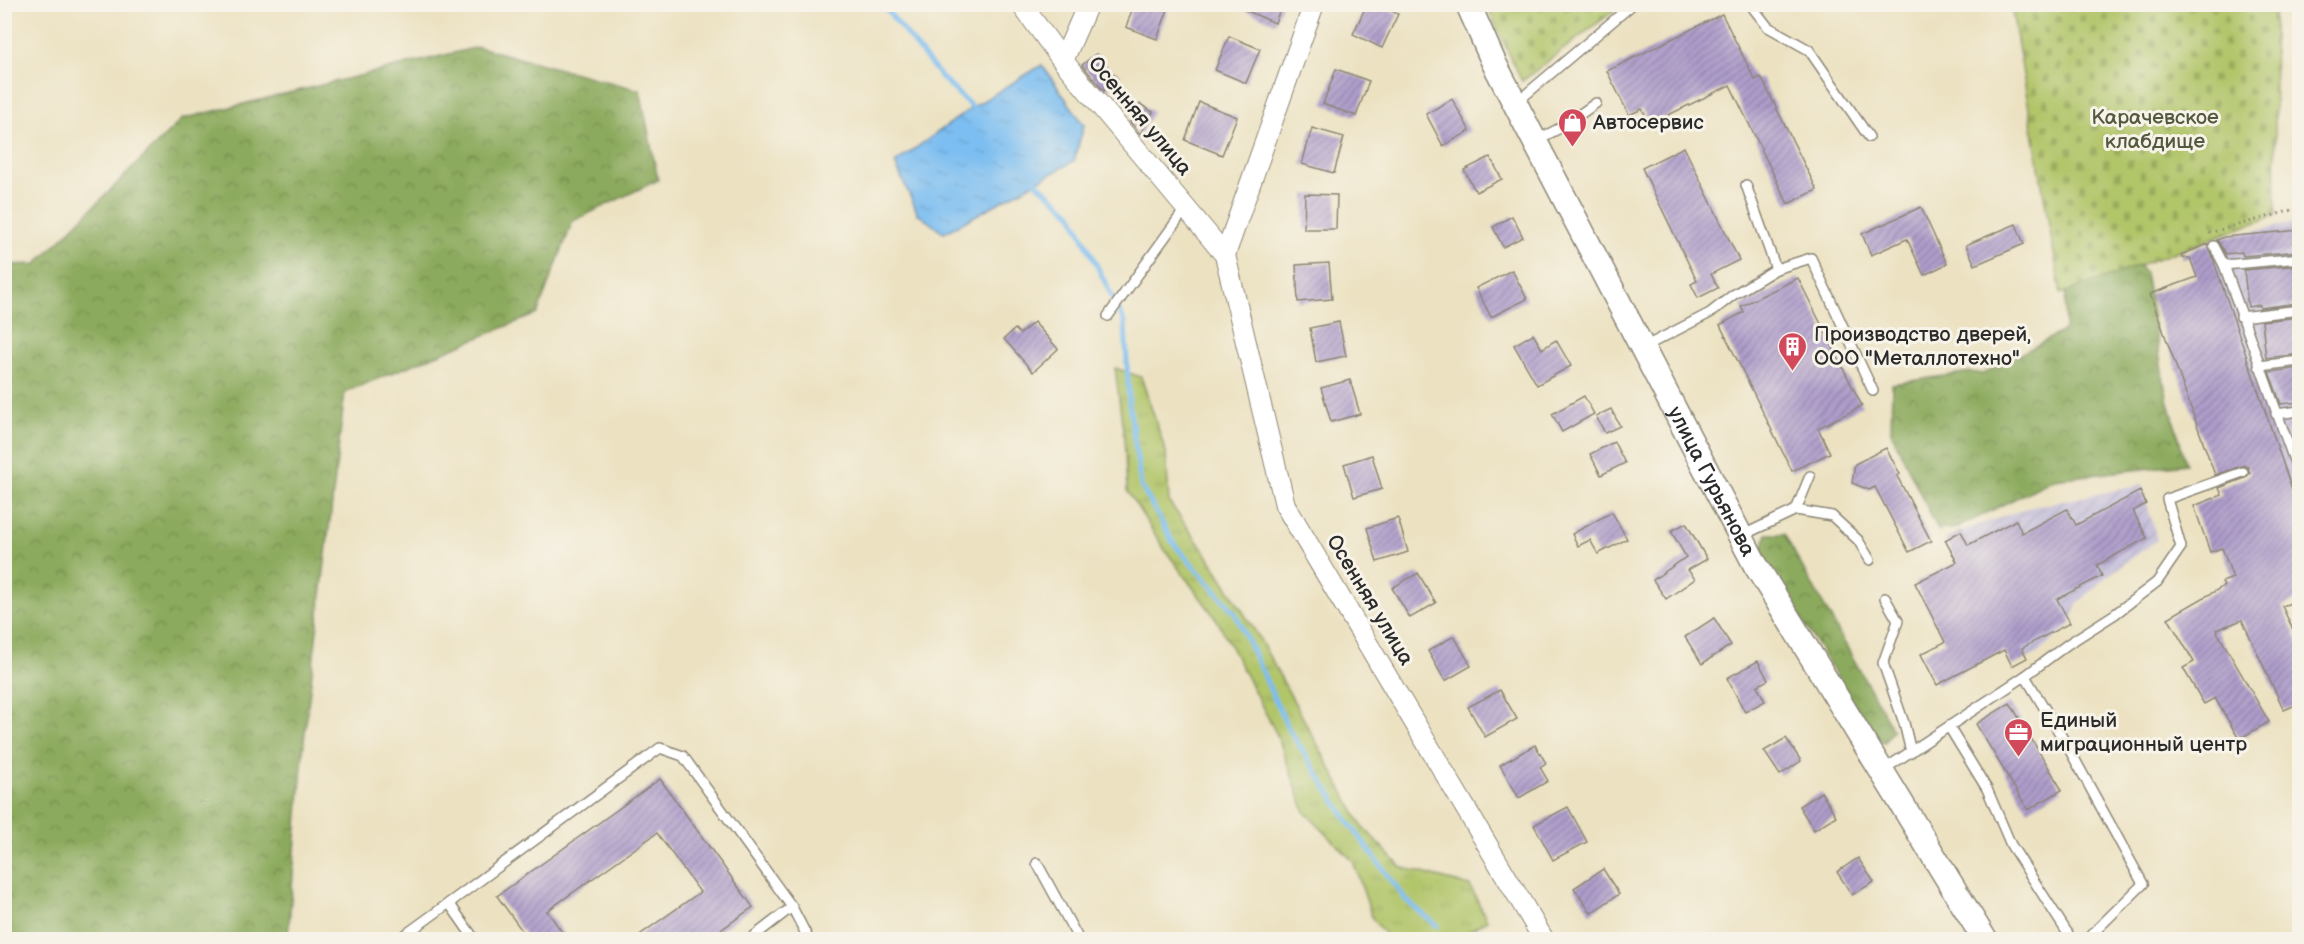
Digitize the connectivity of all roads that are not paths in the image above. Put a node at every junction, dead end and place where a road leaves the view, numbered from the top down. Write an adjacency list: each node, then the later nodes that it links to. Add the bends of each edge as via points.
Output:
1 (1021, 4): 7 (street, Осенняя улица)
2 (1088, 4): 7 (street)
3 (1314, 4): 15 (street)
4 (1468, 4): 8 (street, улица Гурьянова)
5 (1633, 4): 8 (lane)
6 (1749, 4): 10 (lane, via 1768,27 1809,50)
7 (1063, 61): 13 (street, Осенняя улица)
8 (1515, 103): 11 (street, улица Гурьянова)
9 (1596, 103): 11 (lane, via 1562,128)
10 (1869, 137)
11 (1534, 141): 22 (street, улица Гурьянова)
12 (1746, 185): 18 (lane)
13 (1186, 208): 15 (street, Осенняя улица); 20 (lane)
14 (2214, 246): 17 (lane)
15 (1225, 255): 47 (street, Осенняя улица, via 1285,505)
16 (2300, 258): 17 (lane)
17 (2224, 266): 21 (lane)
18 (1776, 269): 22 (lane, via 1710,313); 25 (lane, via 1811,258)
19 (2300, 310): 21 (lane)
20 (1108, 316)
21 (2241, 317): 24 (lane)
22 (1642, 348): 32 (street, улица Гурьянова)
23 (2300, 361): 24 (lane)
24 (2259, 366): 27 (lane)
25 (1873, 391)
26 (2300, 411): 27 (lane)
27 (2276, 414): 29 (lane)
28 (2243, 472): 35 (lane, via 2167,499 2181,547 2157,582)
29 (2299, 473)
30 (1810, 476): 31 (lane)
31 (1796, 510): 32 (lane); 33 (lane, via 1832,516 1858,540)
32 (1740, 536): 38 (street, улица Гурьянова)
33 (1870, 560)
34 (1885, 598): 37 (lane, via 1898,621 1883,663)
35 (2025, 676): 36 (lane); 50 (lane, via 2143,884)
36 (1949, 727): 37 (lane); 49 (lane, via 1987,789 2011,845)
37 (1911, 752): 38 (lane)
38 (1881, 771): 48 (street, улица Гурьянова)
39 (1037, 863): 46 (lane)
40 (449, 903): 41 (lane, via 660,748 683,756); 42 (lane); 43 (lane)
41 (792, 907): 44 (lane); 45 (lane)
42 (398, 939)
43 (475, 939)
44 (749, 939)
45 (809, 939)
46 (1079, 939)
47 (1544, 939)
48 (1985, 939)
49 (2072, 939)
50 (2086, 939)

